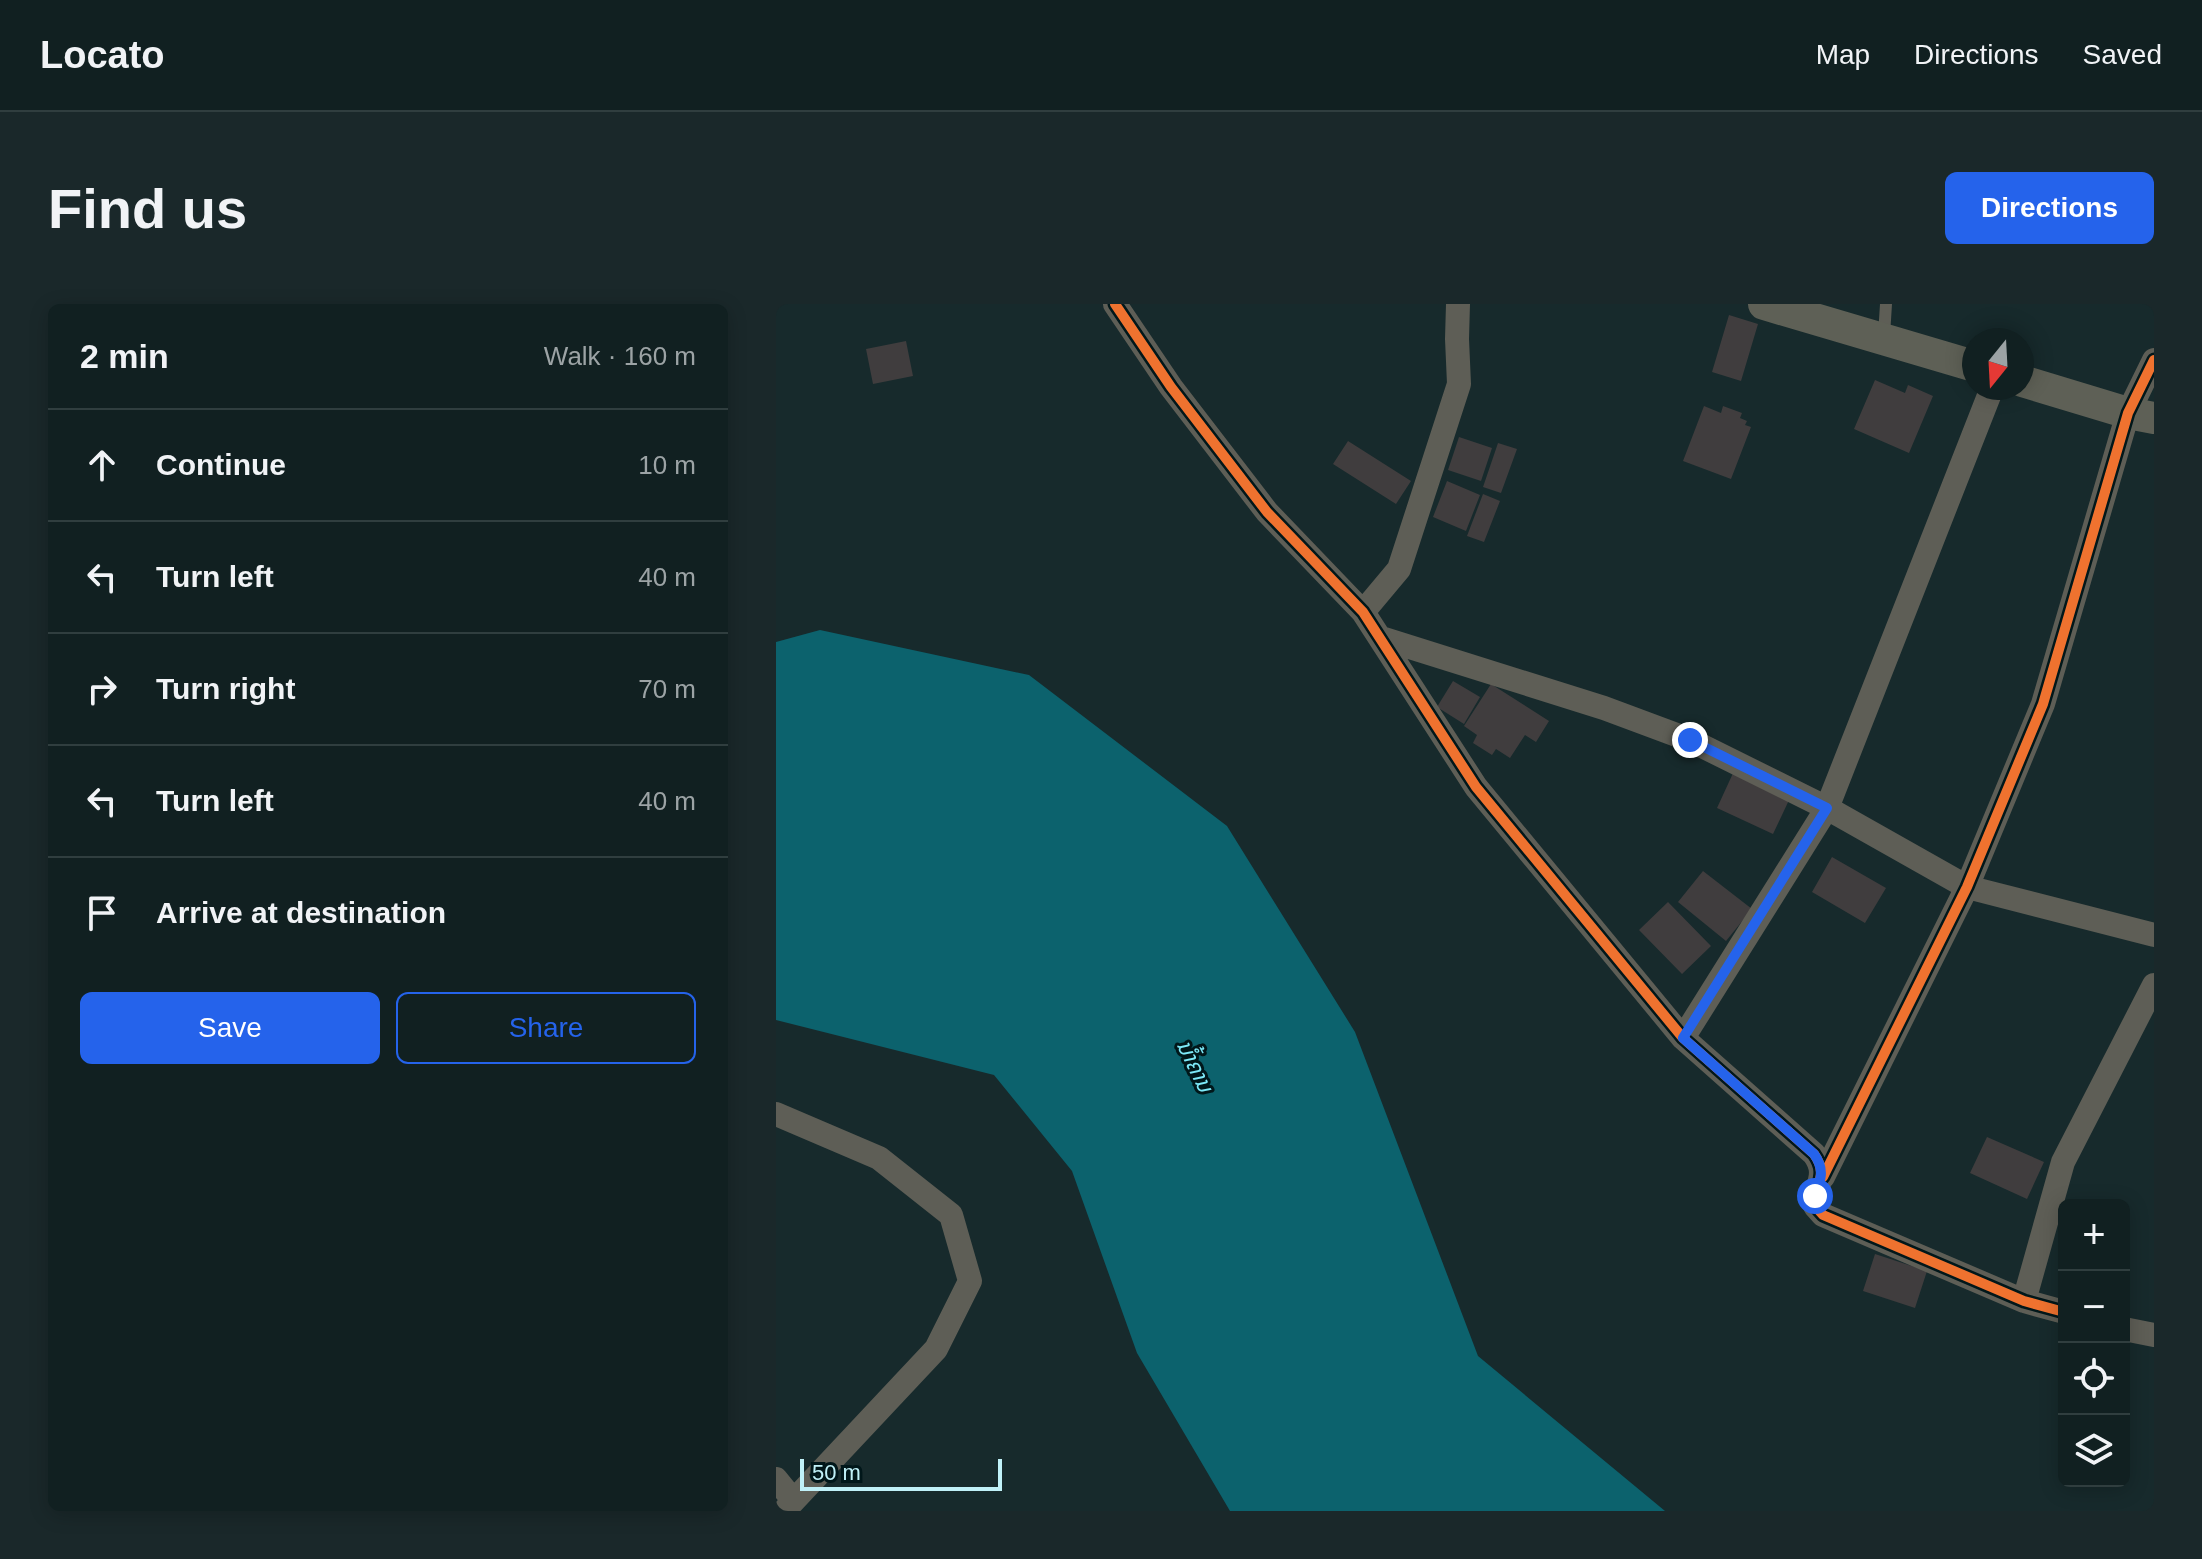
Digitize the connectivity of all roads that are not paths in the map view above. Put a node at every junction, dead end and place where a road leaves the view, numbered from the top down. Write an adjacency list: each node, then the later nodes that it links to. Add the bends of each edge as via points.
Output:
1 (1115, 304): 11 (street, via 1267,512)
2 (1458, 304): 11 (street, via 1459,384 1399,569)
3 (1886, 304): 5 (lane)
4 (1780, 306): 5 (street)
5 (1884, 339): 7 (street)
6 (2154, 360): 10 (street)
7 (1962, 362)
8 (2034, 385): 10 (street)
9 (1987, 400): 13 (street)
10 (2141, 416): 14 (street, via 2043,704)
11 (1363, 612): 12 (street)
12 (1381, 638): 13 (street, via 1690,740); 17 (street, via 1476,787)
13 (1827, 808): 14 (street); 17 (street)
14 (1967, 887): 15 (street); 19 (street)
15 (2154, 935)
16 (2154, 985): 20 (street, via 2063,1162)
17 (1683, 1038): 19 (street, via 1814,1154)
18 (776, 1114): 25 (street, via 879,1158 951,1215 970,1281 936,1349)
19 (1823, 1177): 20 (street, via 1815,1206 1823,1215)
20 (2024, 1301): 21 (street)
21 (2058, 1310)
22 (2130, 1330): 23 (street)
23 (2154, 1335)
24 (776, 1479): 25 (street)
25 (788, 1506)

